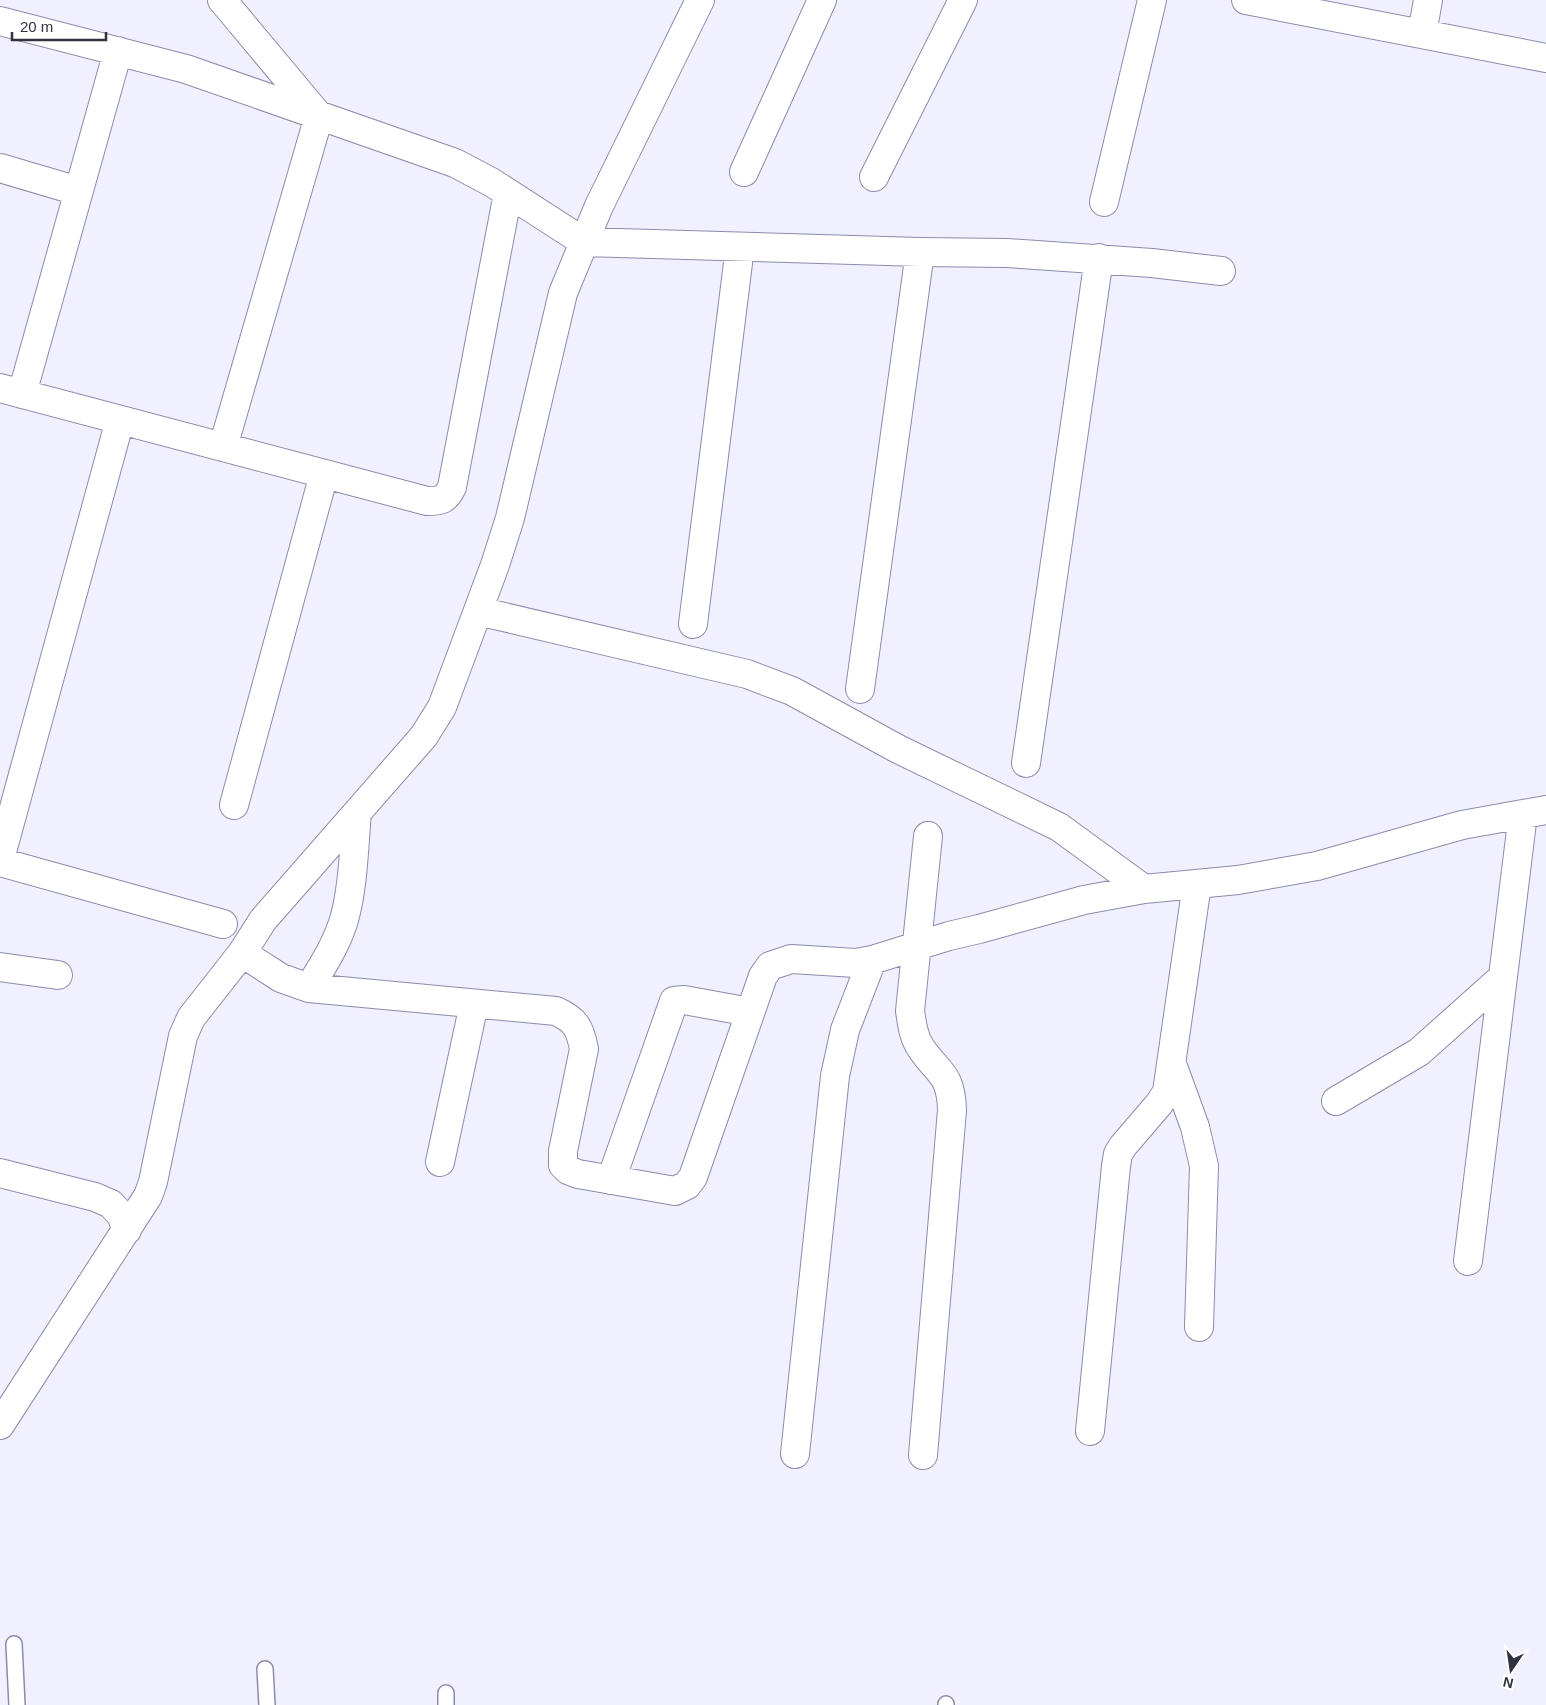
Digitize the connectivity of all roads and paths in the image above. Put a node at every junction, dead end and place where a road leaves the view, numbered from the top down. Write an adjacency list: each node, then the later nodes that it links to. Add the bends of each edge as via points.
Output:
1 (222, 0): 12 (street)
2 (700, 0): 19 (street)
3 (822, 0): 14 (street)
4 (963, 0): 15 (street)
5 (1152, 0): 18 (street)
6 (1246, 0): 9 (street)
7 (1428, 0): 9 (street)
8 (0, 21): 10 (street)
9 (1422, 34): 11 (street)
10 (118, 51): 12 (street, via 186,69); 16 (street)
11 (1546, 58)
12 (319, 116): 17 (street, via 455,163); 26 (street)
13 (0, 168): 16 (street)
14 (744, 172)
15 (874, 177)
16 (78, 191): 24 (street)
17 (508, 193): 19 (street); 27 (street, via 448,496 427,501)
18 (1104, 202)
19 (584, 242): 20 (street); 28 (street, via 563,293 510,518)
20 (740, 246): 21 (street); 29 (street)
21 (920, 252): 22 (street); 30 (street)
22 (1099, 258): 23 (street); 31 (street)
23 (1220, 271)
24 (11, 391): 25 (street)
25 (120, 420): 26 (street); 36 (street)
26 (223, 447): 27 (street)
27 (324, 474): 32 (street)
28 (478, 611): 34 (street, via 442,708 424,736); 38 (street, via 747,674 792,691 898,748 1059,827)
29 (692, 624)
30 (860, 689)
31 (1026, 763)
32 (234, 805)
33 (1535, 812): 37 (street, via 1462,825 1317,866); 45 (street)
34 (357, 813): 41 (street, via 263,920); 46 (street, via 350,890 343,923)
35 (928, 836): 40 (street)
36 (0, 861): 39 (street)
37 (1197, 884): 38 (street); 49 (street)
38 (1144, 889): 40 (street, via 1084,900)
39 (223, 924)
40 (916, 946): 42 (street); 60 (street, via 910,1011 913,1031 919,1045 948,1080 952,1095)
41 (242, 953): 46 (street, via 281,978); 54 (street, via 187,1025 151,1190)
42 (872, 960): 48 (street, via 856,963 791,959 779,962 770,966 763,976); 59 (street, via 845,1030 835,1076)
43 (0, 967): 44 (street)
44 (58, 975)
45 (1503, 977): 50 (street, via 1419,1052); 55 (street)
46 (310, 988): 47 (street)
47 (474, 1004): 51 (street); 53 (street, via 556,1011 577,1025 584,1049 563,1165 578,1174)
48 (750, 1012): 53 (street, via 693,1177 687,1185 675,1192); 53 (street, via 674,1001)
49 (1172, 1063): 56 (street, via 1196,1128 1204,1166); 58 (street, via 1167,1092 1118,1154)
50 (1336, 1101)
51 (440, 1162)
52 (0, 1172): 54 (street, via 112,1204)
53 (612, 1180)
54 (127, 1230): 57 (street)
55 (1468, 1261)
56 (1199, 1327)
57 (0, 1425)
58 (1090, 1431)
59 (795, 1454)
60 (924, 1455)
61 (14, 1644): 63 (lane)
62 (265, 1669): 64 (lane)
63 (17, 1705)
64 (267, 1705)

